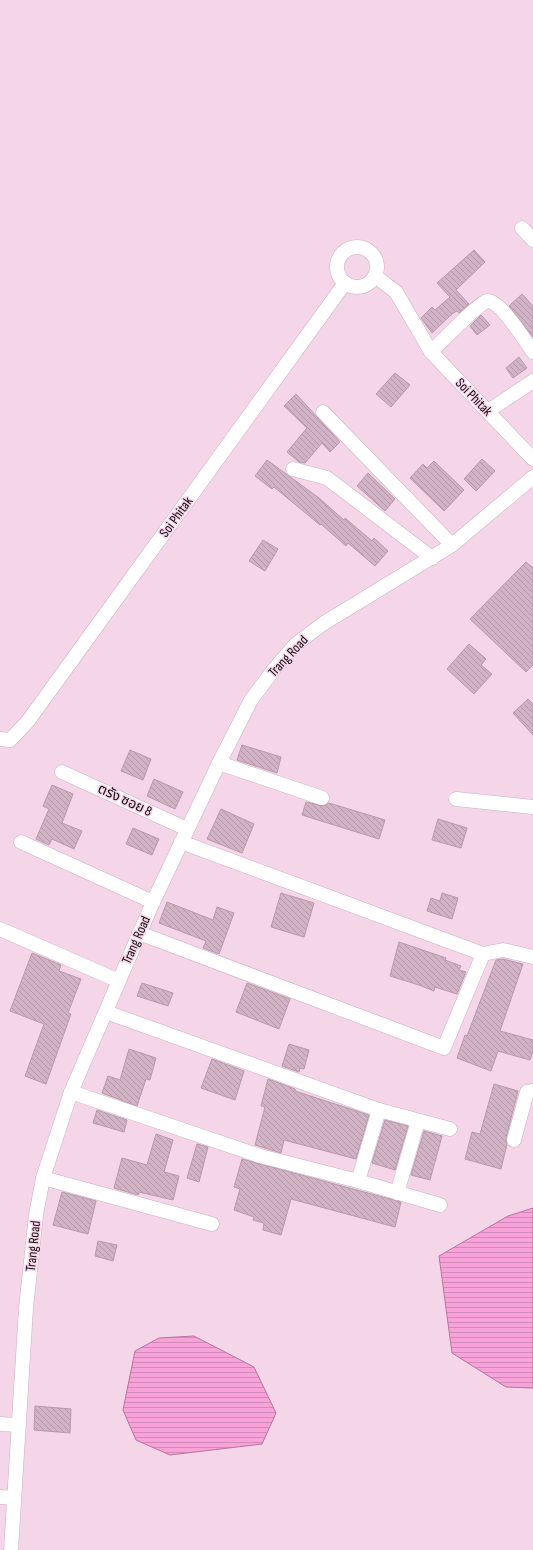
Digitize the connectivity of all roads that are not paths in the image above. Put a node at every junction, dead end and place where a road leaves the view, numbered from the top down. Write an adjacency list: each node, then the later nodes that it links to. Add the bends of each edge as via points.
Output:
1 (522, 228): 2 (street)
2 (533, 240)
3 (375, 276): 4 (street, via 363,286); 4 (street, via 377,267 372,254 354,247 347,250 338,260 338,273); 5 (street, Soi Phitak, via 396,292)
4 (345, 283): 15 (street, Soi Phitak, via 28,721 10,740)
5 (431, 352): 6 (street, via 488,300 501,310); 8 (street, Soi Phitak)
6 (533, 352)
7 (533, 381): 8 (street)
8 (488, 411): 10 (street, Soi Phitak)
9 (323, 412): 13 (street)
10 (533, 459)
11 (293, 469): 14 (street, via 327,478)
12 (533, 477): 13 (street, Trang Road)
13 (452, 545): 14 (street, Trang Road)
14 (432, 558): 16 (street, Trang Road, via 324,622 296,644 251,700)
15 (0, 739)
16 (220, 762): 18 (street); 21 (street, Trang Road)
17 (62, 772): 21 (street, ตรัง ซอย 8)
18 (322, 798)
19 (456, 799): 20 (street)
20 (533, 807)
21 (187, 829): 23 (street, Trang Road)
22 (21, 842): 24 (street)
23 (181, 842): 24 (street, Trang Road); 27 (street)
24 (153, 902): 26 (street, Trang Road)
25 (0, 929): 29 (street)
26 (139, 933): 27 (street, via 444,1048); 29 (street, Trang Road)
27 (484, 954): 28 (street, via 504,950)
28 (533, 957)
29 (119, 981): 30 (street, Trang Road)
30 (106, 1012): 32 (street, Trang Road); 33 (street)
31 (533, 1091): 36 (street, via 527,1092)
32 (71, 1092): 37 (street, Trang Road); 38 (street, via 260,1156)
33 (379, 1110): 34 (street); 38 (street)
34 (418, 1120): 35 (street); 39 (street)
35 (450, 1129)
36 (514, 1140)
37 (43, 1178): 41 (street); 43 (street, Trang Road, via 36,1215 26,1308)
38 (358, 1181): 39 (street)
39 (398, 1192): 40 (street)
40 (440, 1205)
41 (212, 1224)
42 (0, 1424): 43 (street)
43 (18, 1425): 45 (street, Trang Road)
44 (0, 1497): 45 (street)
45 (14, 1498): 46 (street, Trang Road)
46 (11, 1550)

